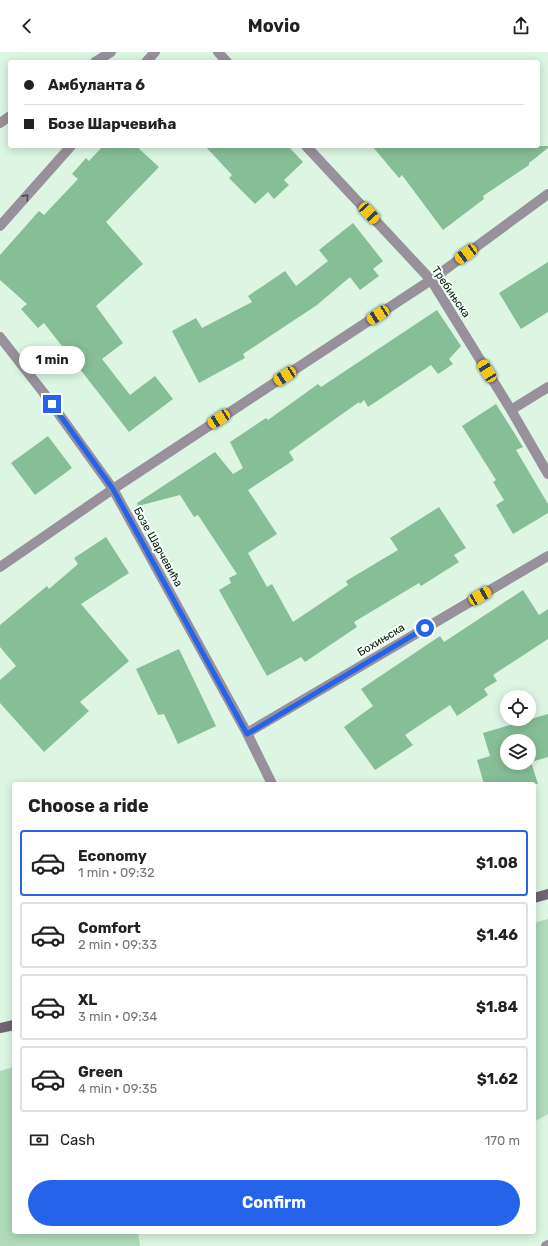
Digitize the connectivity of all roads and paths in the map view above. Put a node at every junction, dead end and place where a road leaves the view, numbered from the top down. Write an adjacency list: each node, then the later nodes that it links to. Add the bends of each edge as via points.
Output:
1 (111, 52): 4 (street)
2 (155, 52): 5 (street)
3 (218, 52): 6 (street)
4 (98, 60)
5 (148, 60)
6 (225, 60)
7 (69, 148): 10 (street, one-way to 7)
8 (308, 148): 11 (street, Требињска)
9 (548, 194): 11 (street)
10 (0, 226)
11 (431, 280): 14 (street, Требињска); 16 (street)
12 (0, 338): 16 (street, Бозе Шарчевића, via 43,392)
13 (548, 387): 14 (street)
14 (511, 410): 15 (street, Требињска)
15 (548, 474)
16 (113, 489): 18 (street); 19 (street, Бозе Шарчевића)
17 (548, 556): 19 (street, Бохињска)
18 (0, 567)
19 (247, 734): 20 (street, Бозе Шарчевића)
20 (271, 782)
21 (548, 894): 22 (main road)
22 (536, 897)
23 (12, 1025): 24 (main road)
24 (0, 1028)

